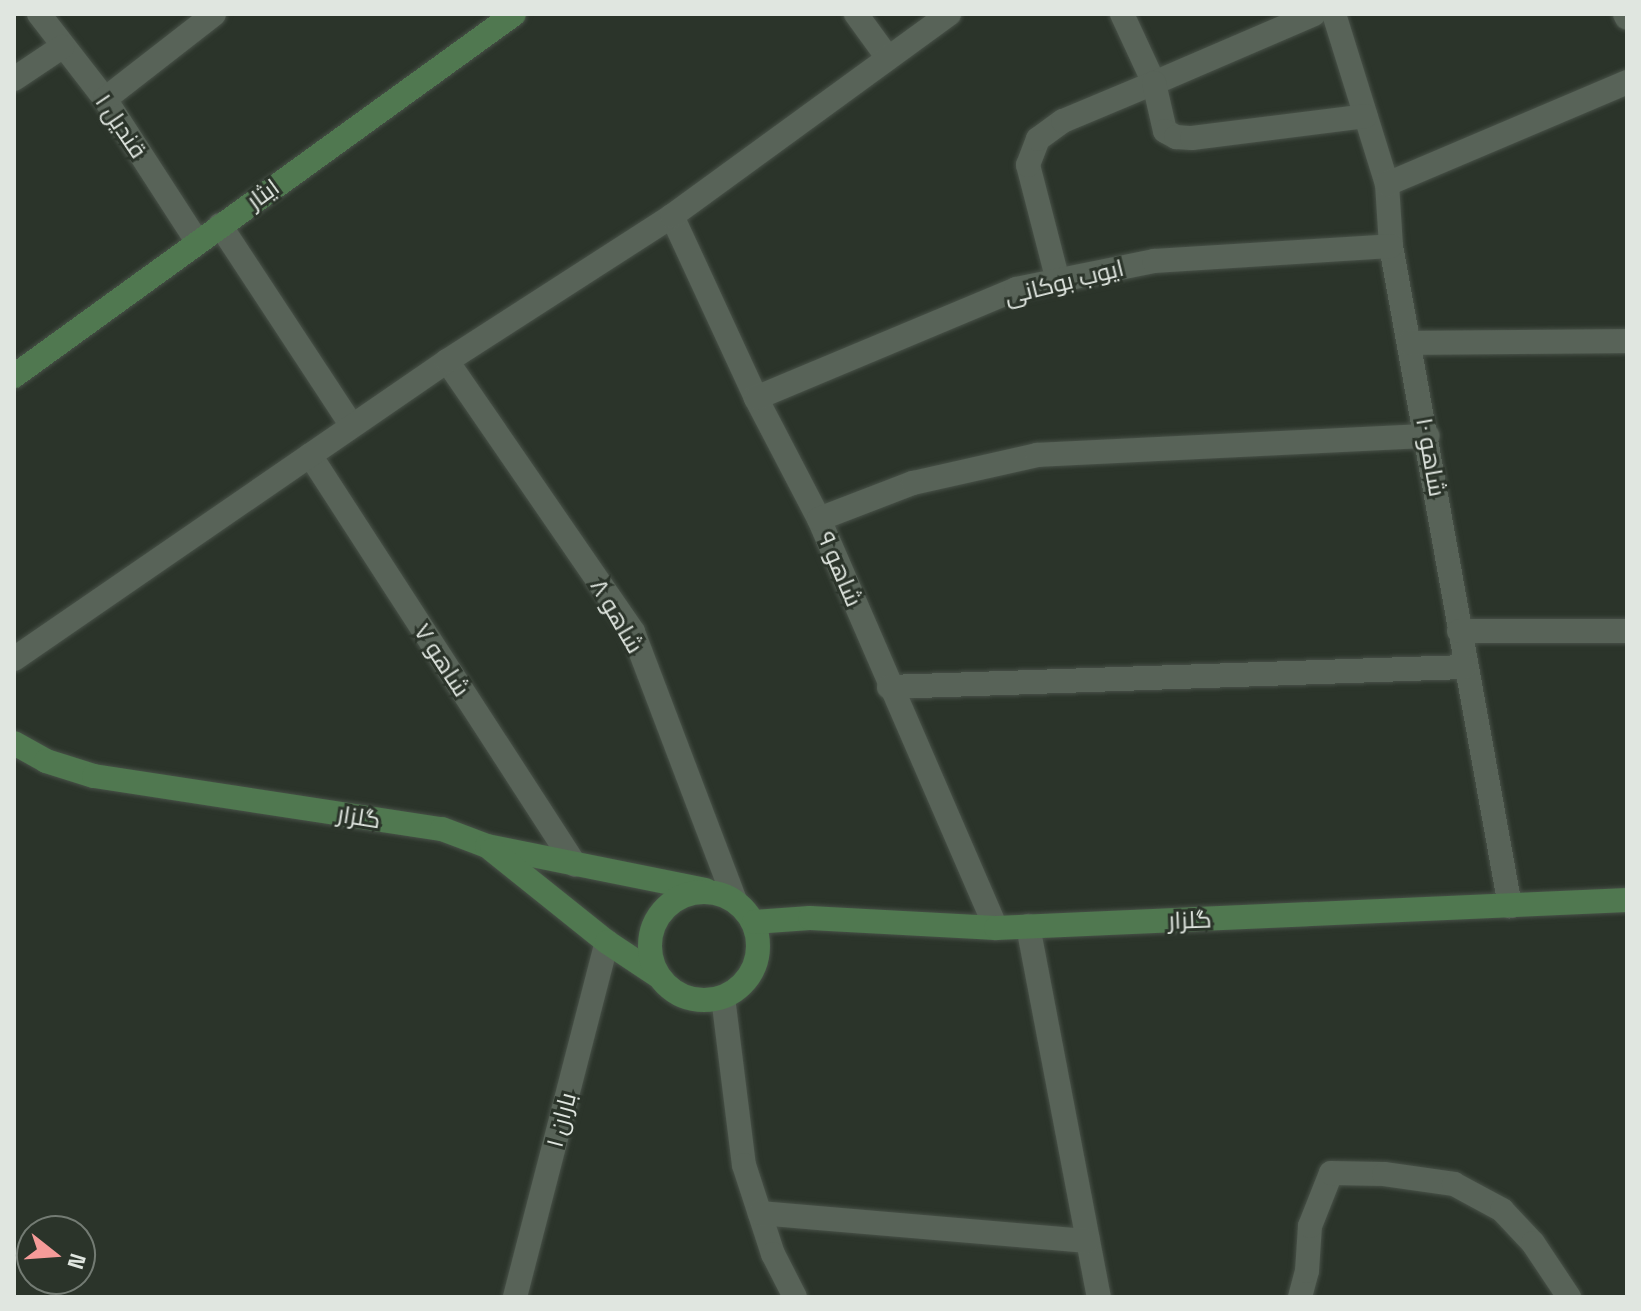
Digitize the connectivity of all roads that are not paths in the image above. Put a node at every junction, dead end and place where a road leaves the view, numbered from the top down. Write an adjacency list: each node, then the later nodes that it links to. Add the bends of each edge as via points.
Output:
1 (39, 14): 9 (street, قندیل ۱)
2 (214, 14): 14 (street)
3 (514, 14): 18 (street, ایثار)
4 (856, 14): 10 (street)
5 (949, 14): 10 (street)
6 (1122, 14): 13 (street)
7 (1314, 14): 13 (street)
8 (1334, 14): 15 (street, شاهو ۱۰)
9 (62, 47): 11 (street); 14 (street, قندیل ۱)
10 (888, 58): 17 (street)
11 (14, 79)
12 (1627, 82): 16 (street)
13 (1154, 83): 15 (street, via 1165,131 1176,137); 21 (street, via 1063,121 1032,149 1030,184)
14 (105, 99): 19 (street, قندیل ۱)
15 (1366, 116): 16 (street, شاهو ۱۰)
16 (1387, 184): 20 (street, شاهو ۱۰)
17 (672, 216): 24 (street); 26 (street, شاهو ۹)
18 (220, 225): 19 (street, ایثار); 27 (street)
19 (197, 241): 25 (street, ایثار)
20 (1391, 246): 21 (street, ایوب بوکانی, via 1154,261); 23 (street, شاهو ۱۰)
21 (1058, 281): 26 (street, ایوب بوکانی, via 1016,289)
22 (1627, 341): 23 (street)
23 (1409, 343): 28 (street, شاهو ۱۰)
24 (447, 361): 27 (street); 40 (street, شاهو ۸, via 633,632)
25 (14, 376)
26 (756, 398): 30 (street, شاهو ۹)
27 (352, 426): 29 (street)
28 (1428, 436): 30 (street, via 1037,455 913,483); 31 (street, شاهو ۱۰)
29 (310, 455): 33 (street); 38 (street, شاهو ۷)
30 (819, 519): 35 (street, شاهو ۹)
31 (1459, 631): 32 (street); 34 (street, شاهو ۱۰)
32 (1627, 631)
33 (14, 659)
34 (1465, 667): 35 (street); 42 (street, شاهو ۱۰)
35 (889, 687): 45 (street, شاهو ۹)
36 (14, 743): 37 (street, گلزار, via 46,761 94,776 442,829)
37 (487, 846): 38 (street, گلزار); 46 (street)
38 (575, 865): 39 (street, گلزار)
39 (706, 890): 40 (street); 47 (street, via 677,897 656,918 649,948)
40 (735, 900): 43 (street)
41 (1627, 900): 42 (street, گلزار)
42 (1510, 906): 44 (street, گلزار)
43 (754, 922): 45 (street, گلزار, via 810,918); 48 (street, via 759,952 747,979)
44 (1028, 926): 45 (street, گلزار); 50 (street)
45 (996, 928)
46 (607, 942): 47 (street); 52 (street, باران ۱)
47 (658, 976): 48 (street, via 676,993 699,1000)
48 (723, 997): 49 (street, via 744,1165)
49 (760, 1213): 50 (street); 51 (street)
50 (1088, 1241): 53 (street)
51 (791, 1295)
52 (515, 1297)
53 (1099, 1297)
54 (1300, 1297): 55 (street, via 1310,1226 1331,1173 1454,1184 1502,1210 1533,1243)
55 (1569, 1297)

